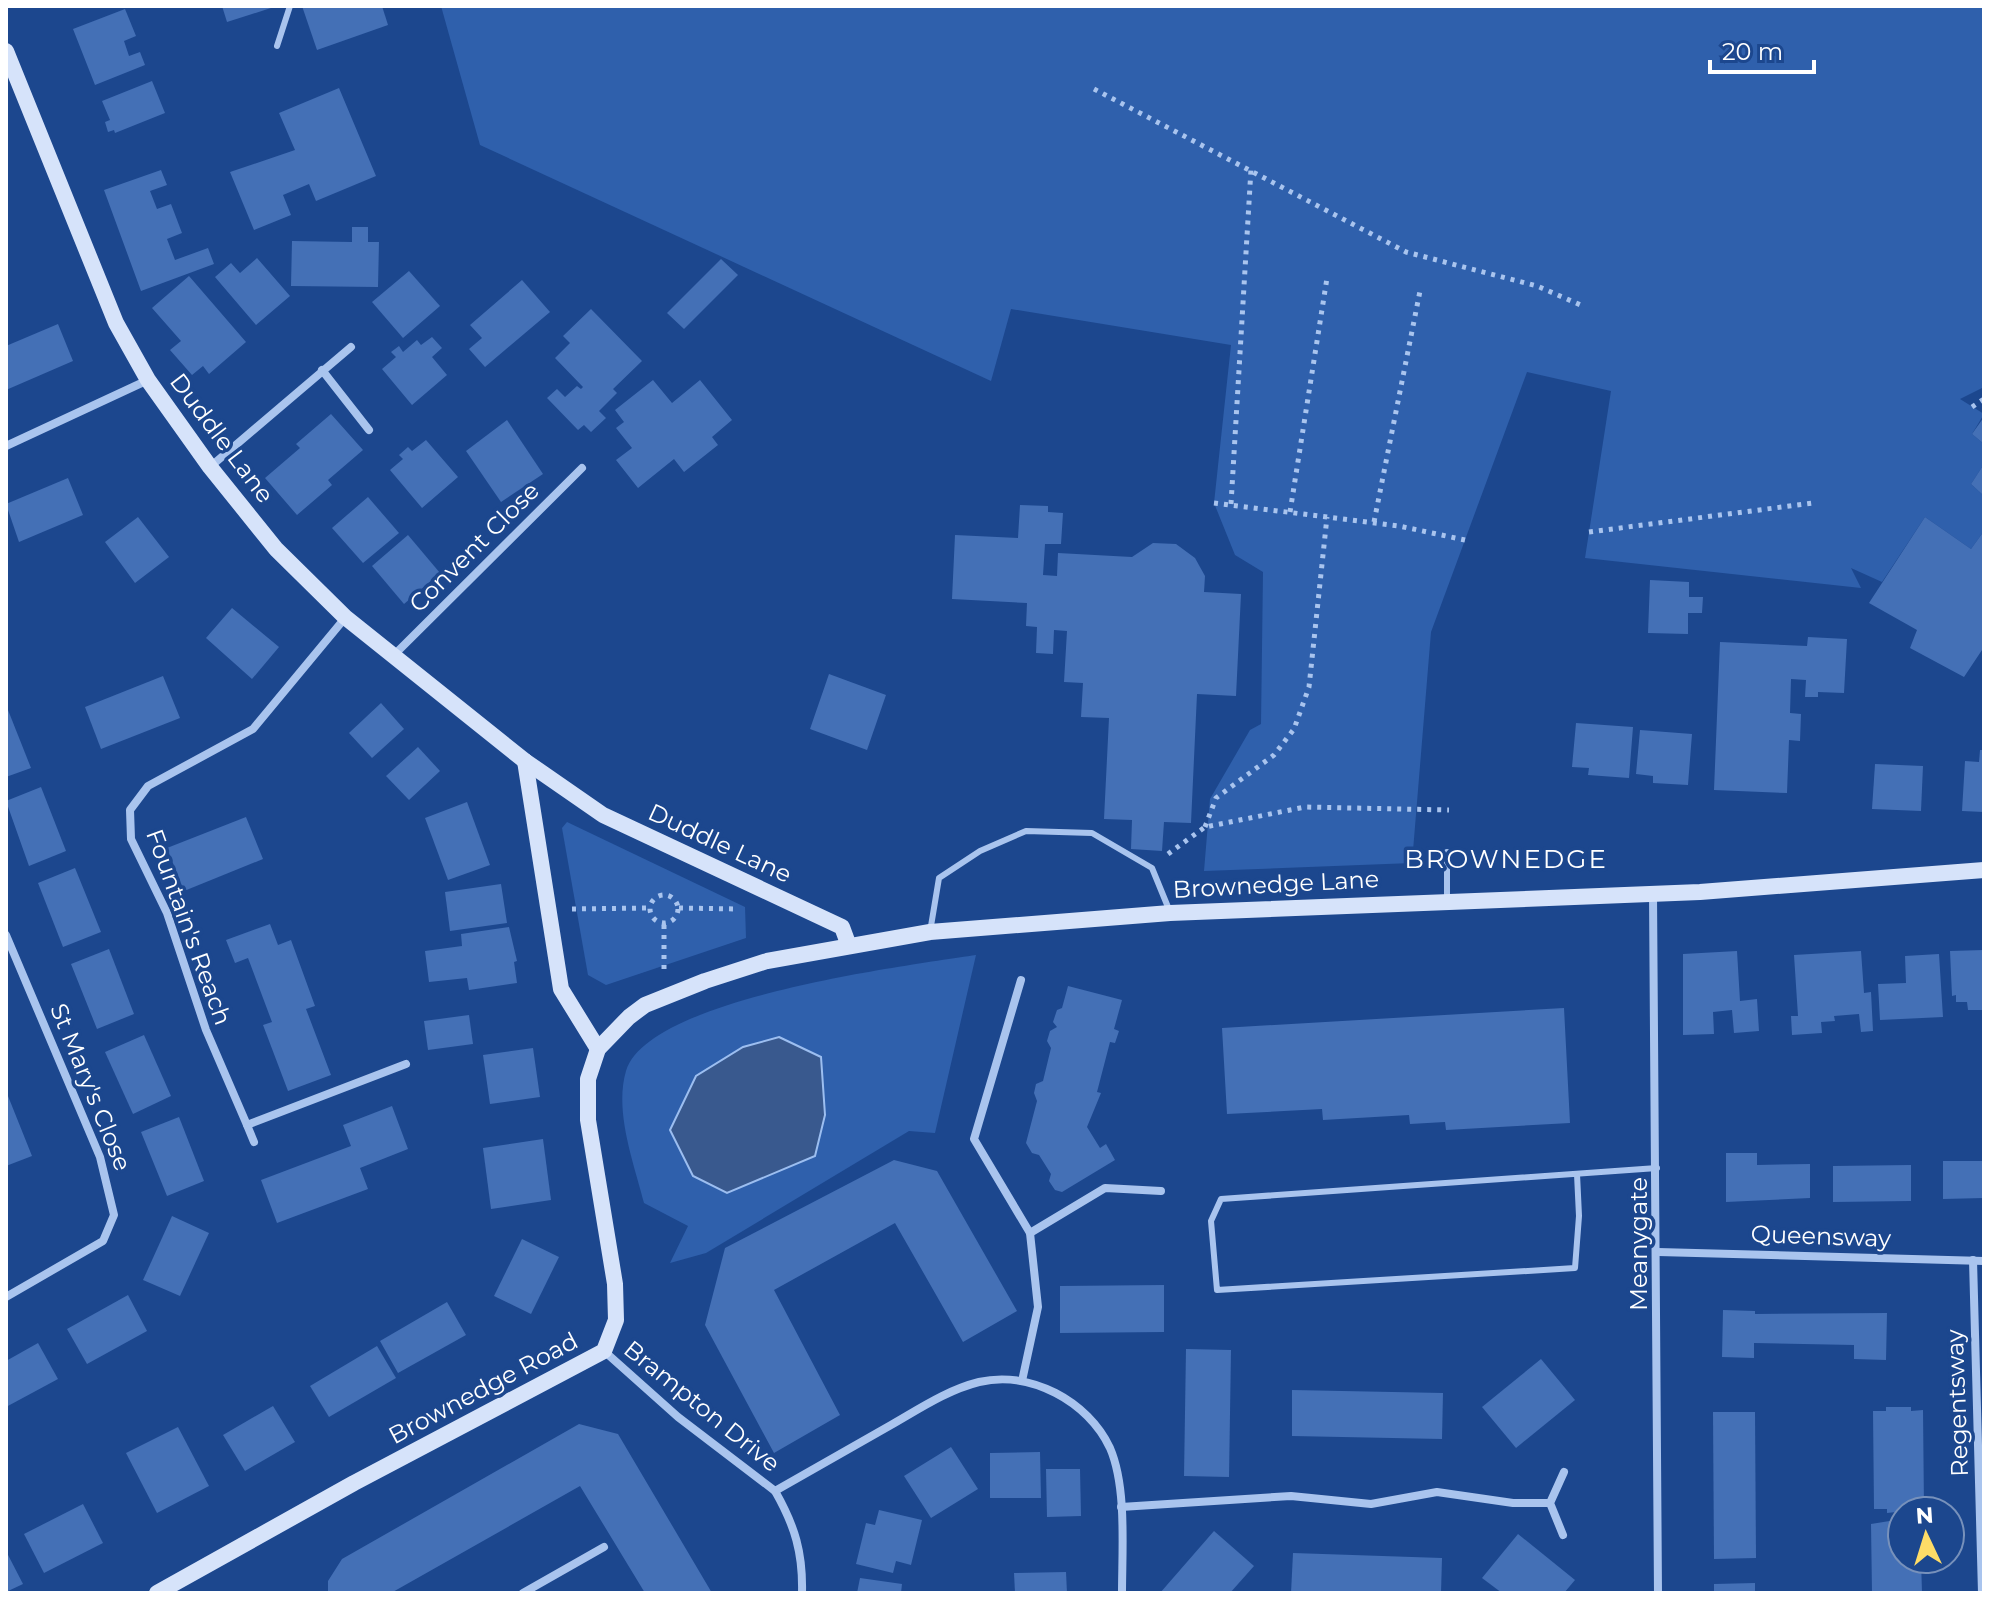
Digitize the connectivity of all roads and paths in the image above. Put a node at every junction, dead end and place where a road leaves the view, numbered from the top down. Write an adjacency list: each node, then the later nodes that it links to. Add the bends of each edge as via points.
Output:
1 (290, 6): 2 (lane)
2 (277, 46)
3 (6, 51): 11 (main road, Duddle Lane, via 116,323)
4 (1094, 89): 5 (path)
5 (1251, 169): 8 (path, via 1406,252 1537,286); 20 (path)
6 (1327, 278): 21 (path)
7 (1420, 291): 23 (path)
8 (1583, 306)
9 (351, 347): 10 (street)
10 (322, 370): 14 (street); 16 (street)
11 (148, 380): 15 (street); 16 (main road, Duddle Lane)
12 (1984, 399): 13 (path)
13 (1972, 407)
14 (369, 430)
15 (6, 446)
16 (210, 467): 26 (main road, Duddle Lane, via 276,549)
17 (582, 468): 27 (street, Convent Close)
18 (1214, 503): 20 (path)
19 (1813, 503): 24 (path)
20 (1231, 504): 21 (path)
21 (1290, 512): 22 (path)
22 (1327, 517): 23 (path); 30 (path, via 1309,687 1294,729 1274,755 1216,798)
23 (1374, 522): 25 (path)
24 (1589, 532)
25 (1465, 540)
26 (345, 617): 27 (main road, Duddle Lane); 47 (street, Fountain's Reach, via 253,729 148,786 130,810 131,839 167,913 206,1030)
27 (394, 655): 28 (main road, Duddle Lane)
28 (525, 761): 37 (main road); 42 (main road, Duddle Lane, via 603,815 842,927)
29 (1449, 810): 30 (path, via 1305,807)
30 (1205, 827): 32 (path)
31 (1447, 852): 35 (lane)
32 (1152, 868): 38 (lane); 40 (lane, via 1092,833 1026,831 980,851 939,878)
33 (1984, 870): 34 (main road, Brownedge Lane)
34 (1653, 894): 35 (main road, Brownedge Lane); 49 (street, Meanygate)
35 (1447, 901): 38 (main road, Brownedge Lane)
36 (649, 908): 37 (path); 39 (path, via 653,920); 39 (path, via 664,894 674,899 679,908 675,920)
37 (547, 909): 45 (main road, via 561,989)
38 (1170, 913): 40 (main road, Brownedge Lane)
39 (664, 925): 44 (path)
40 (930, 932): 42 (main road, Brownedge Lane)
41 (6, 935): 56 (street, St Mary's Close, via 100,1157 114,1215 103,1241)
42 (849, 946): 44 (main road, Brownedge Lane, via 767,961)
43 (1021, 980): 52 (street, via 974,1139)
44 (664, 997): 45 (main road, Brownedge Lane, via 629,1017)
45 (598, 1049): 57 (main road, Brownedge Road, via 588,1079 588,1120 609,1234 616,1320)
46 (406, 1064): 47 (street)
47 (247, 1125): 48 (street, Fountain's Reach)
48 (254, 1142)
49 (1657, 1168): 50 (lane); 53 (street, Meanygate)
50 (1577, 1174): 50 (lane, via 1221,1199 1212,1213 1217,1290 1575,1268)
51 (1161, 1191): 52 (street, via 1105,1188)
52 (1030, 1233): 58 (street, via 1038,1307)
53 (1658, 1252): 54 (street, Queensway); 69 (street, Meanygate)
54 (1973, 1260): 55 (street, Queensway); 70 (street, Regentsway)
55 (1984, 1261)
56 (6, 1297)
57 (604, 1351): 60 (street, Brampton Drive, via 678,1417); 65 (main road, Brownedge Road)
58 (1022, 1381): 60 (street, Brampton Drive, via 980,1382 942,1395); 62 (street, Brampton Drive, via 1055,1392 1091,1419 1111,1450)
59 (1564, 1472): 61 (street)
60 (775, 1491): 67 (street, Brampton Drive, via 794,1524 803,1558)
61 (1550, 1503): 62 (street, via 1437,1492 1371,1504 1291,1496); 63 (street)
62 (1121, 1507): 68 (street, Brampton Drive)
63 (1563, 1535)
64 (604, 1547): 66 (street)
65 (157, 1593)
66 (523, 1593)
67 (802, 1593)
68 (1122, 1593)
69 (1658, 1593)
70 (1982, 1593)

